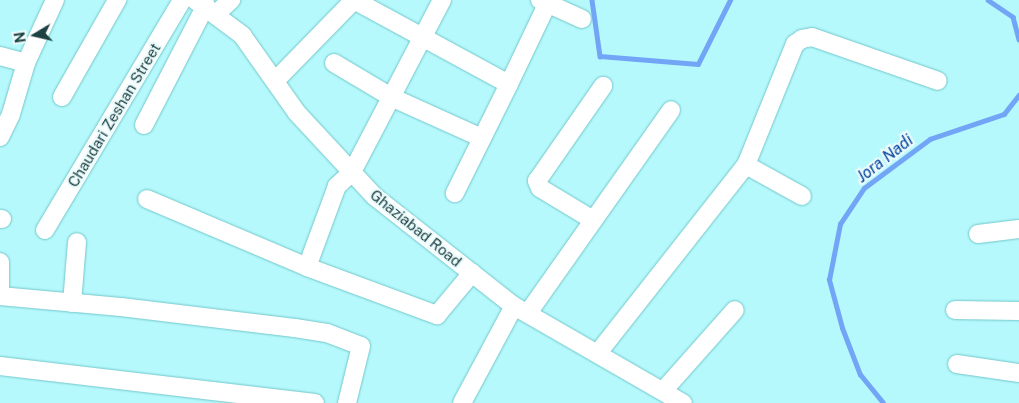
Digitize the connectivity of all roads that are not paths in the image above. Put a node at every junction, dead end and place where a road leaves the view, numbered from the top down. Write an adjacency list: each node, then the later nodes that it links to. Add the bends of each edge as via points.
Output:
1 (55, 0): 12 (street)
2 (118, 0): 18 (street)
3 (182, 0): 32 (street, Chaudari Zeshan Street)
4 (231, 0): 8 (street)
5 (354, 0): 10 (street); 14 (street)
6 (442, 0): 10 (street)
7 (545, 1): 9 (street); 16 (street)
8 (206, 6): 14 (street, Ghaziabad Road, via 242,35); 22 (street)
9 (582, 19)
10 (422, 37): 16 (street); 19 (street)
11 (0, 56): 12 (street)
12 (26, 63): 21 (street)
13 (334, 63): 19 (street)
14 (275, 81): 26 (street, Ghaziabad Road, via 297,113)
15 (938, 81): 25 (street, via 812,37 802,38 795,44)
16 (509, 84): 24 (street)
17 (603, 86): 30 (street, via 538,181 540,188)
18 (62, 97)
19 (391, 97): 24 (street); 26 (street)
20 (671, 110): 30 (street)
21 (5, 113): 23 (street)
22 (144, 125)
23 (0, 137)
24 (482, 138): 27 (street)
25 (746, 165): 28 (street); 43 (street)
26 (352, 172): 36 (street, via 337,186); 37 (street, Ghaziabad Road, via 374,196)
27 (455, 193)
28 (802, 196)
29 (148, 199): 36 (street)
30 (594, 220): 39 (street)
31 (1019, 229): 33 (street)
32 (45, 230)
33 (978, 234)
34 (77, 242): 38 (street)
35 (0, 262): 38 (street, via 0,296)
36 (307, 267): 37 (street, via 437,315)
37 (472, 273): 39 (street, Ghaziabad Road)
38 (72, 303): 49 (street, via 327,333 361,346)
39 (521, 310): 43 (street, Ghaziabad Road); 50 (street)
40 (735, 310): 47 (street)
41 (955, 310): 42 (street)
42 (1019, 311)
43 (598, 354): 47 (street, Ghaziabad Road)
44 (957, 364): 46 (street)
45 (0, 366): 48 (street)
46 (1019, 373)
47 (663, 391): 51 (street, Ghaziabad Road)
48 (315, 403)
49 (347, 403)
50 (462, 403)
51 (683, 403)

